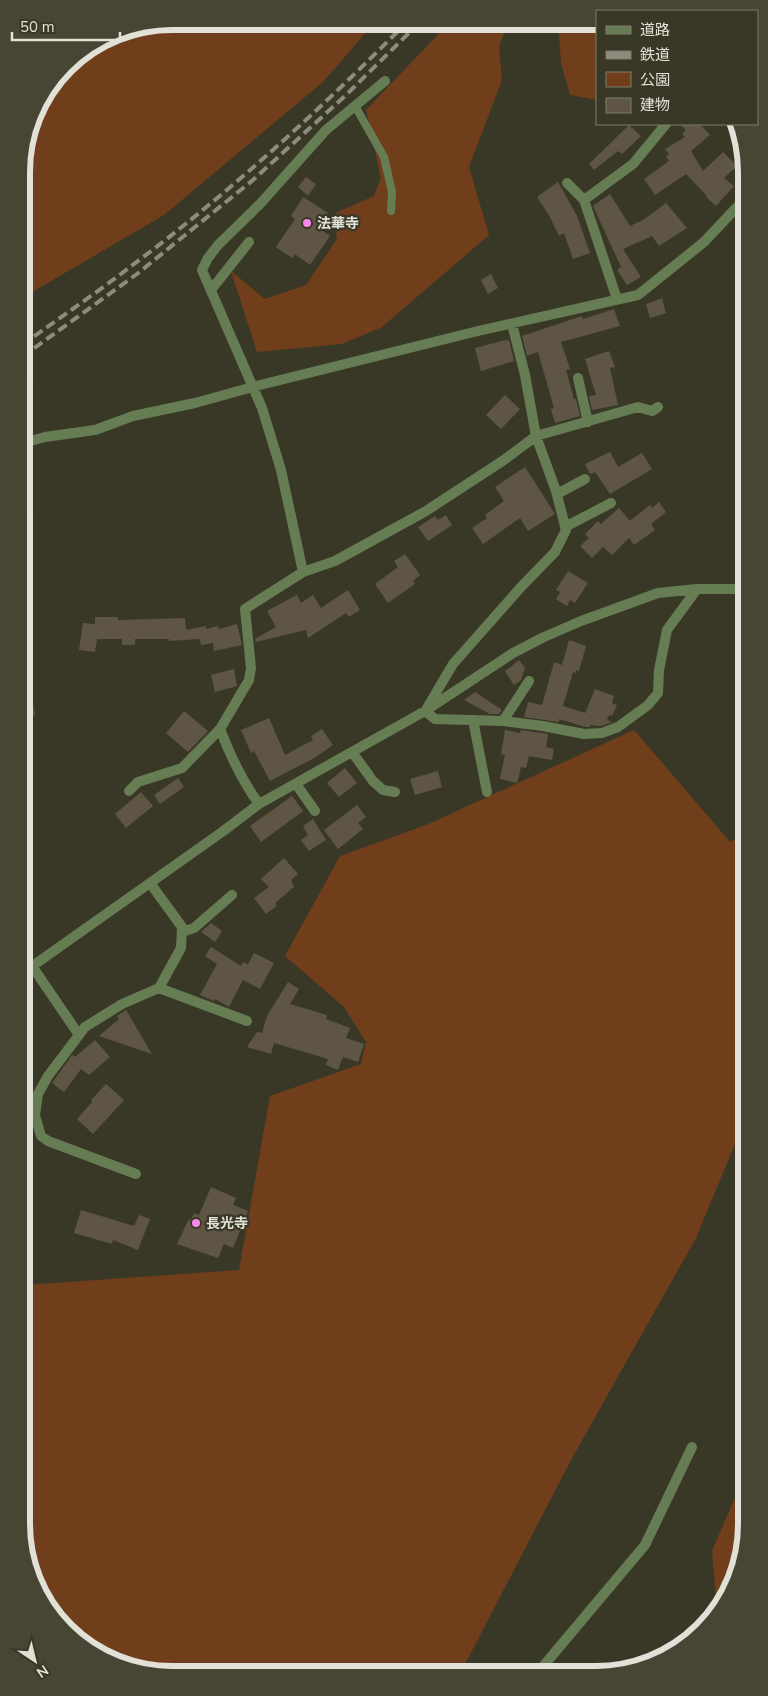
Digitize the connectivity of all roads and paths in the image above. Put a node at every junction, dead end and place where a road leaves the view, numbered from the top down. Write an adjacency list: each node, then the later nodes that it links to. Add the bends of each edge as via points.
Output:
1 (385, 81): 2 (street)
2 (355, 106): 7 (lane, via 384,157 392,192); 9 (street, via 326,130 260,204 218,245 202,270)
3 (665, 125): 5 (street, via 633,164)
4 (567, 183): 5 (street)
5 (584, 200): 10 (street)
6 (738, 207): 10 (street, via 704,242 638,295)
7 (391, 211)
8 (250, 242): 9 (street)
9 (211, 290): 13 (street)
10 (617, 299): 11 (street)
11 (512, 324): 13 (street); 16 (street)
12 (578, 378): 15 (street)
13 (254, 388): 17 (street, via 133,416 95,430); 22 (street, via 280,470)
14 (658, 407): 15 (street, via 652,411 638,407)
15 (588, 422): 16 (street)
16 (536, 436): 19 (street); 22 (street, via 426,511 334,561)
17 (30, 441)
18 (585, 478): 19 (street)
19 (557, 494): 21 (street)
20 (611, 503): 21 (street)
21 (565, 526): 26 (street, via 555,552 453,664)
22 (303, 572): 29 (street, via 245,609 251,668 249,680)
23 (697, 589): 24 (street); 26 (street, via 658,593 544,637 513,653); 28 (street, via 668,630 659,670 658,693 648,706 628,721 602,733 584,734)
24 (738, 589)
25 (529, 681): 28 (street)
26 (425, 711): 27 (street, via 435,719); 30 (street)
27 (473, 720): 28 (street); 34 (street)
28 (503, 721)
29 (220, 729): 32 (street, via 182,768 138,782); 35 (street, via 231,758)
30 (352, 752): 31 (street); 33 (street, via 374,782 383,790)
31 (296, 784): 35 (street); 36 (street)
32 (129, 792)
33 (395, 792)
34 (487, 792)
35 (259, 804): 37 (street)
36 (315, 811)
37 (150, 883): 39 (street, via 182,927); 40 (street)
38 (232, 895): 39 (street, via 194,928)
39 (182, 932): 42 (street, via 181,948)
40 (30, 968)
41 (30, 972): 44 (street)
42 (159, 988): 43 (street); 44 (street, via 122,1004 85,1027)
43 (247, 1020)
44 (79, 1035): 45 (street, via 38,1094 35,1115 41,1136)
45 (136, 1174)
46 (692, 1447): 47 (street, via 645,1545)
47 (543, 1666)

